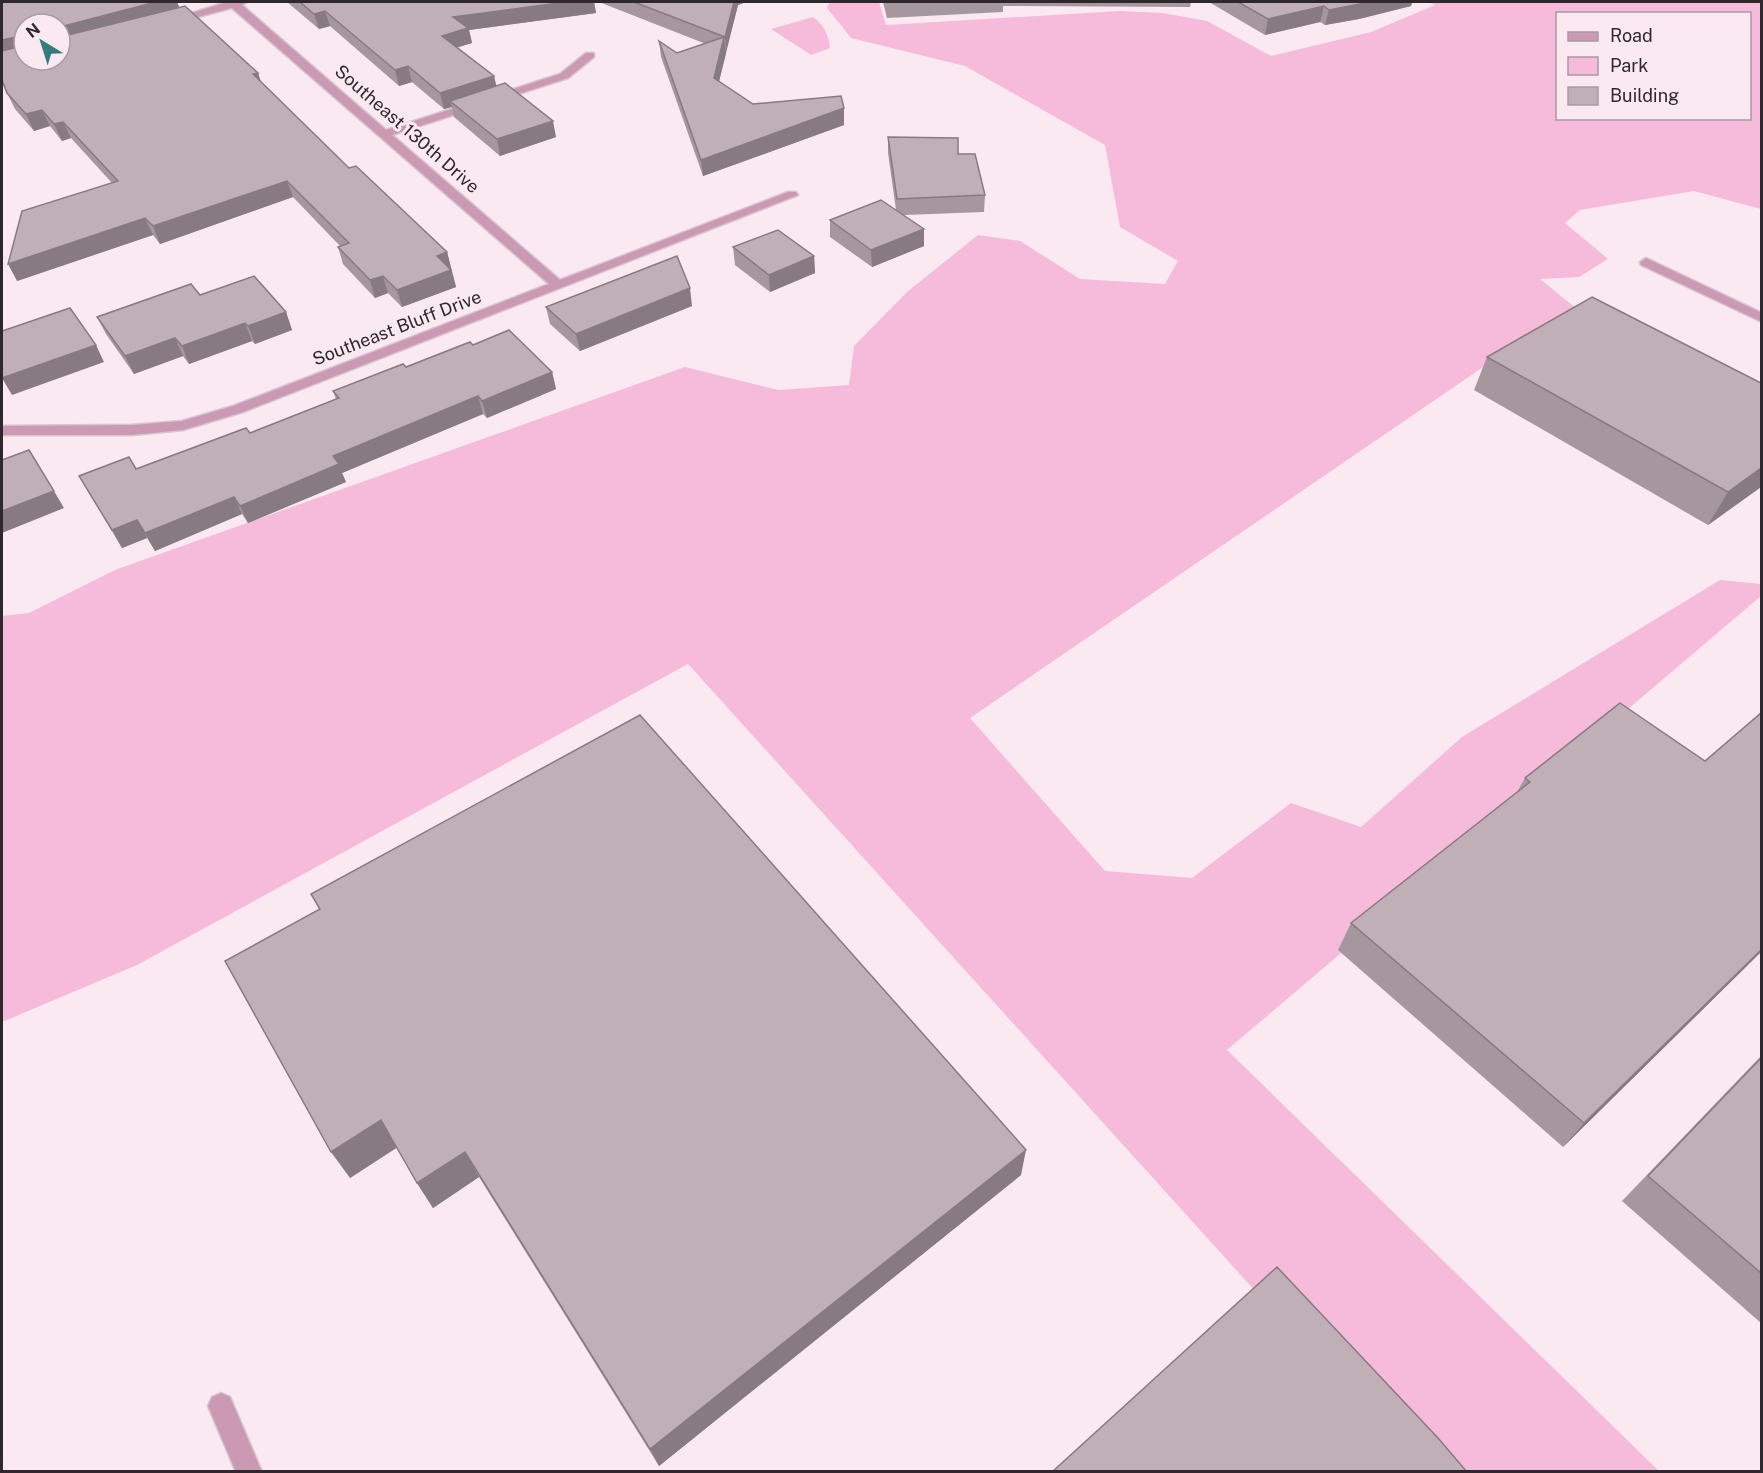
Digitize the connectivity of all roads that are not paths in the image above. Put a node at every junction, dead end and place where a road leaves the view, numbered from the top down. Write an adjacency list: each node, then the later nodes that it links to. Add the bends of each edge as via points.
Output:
1 (236, 2): 2 (street); 4 (street, Southeast 130th Drive)
2 (154, 25)
3 (590, 55): 4 (street, via 564,76)
4 (385, 134): 7 (street, Southeast 130th Drive)
5 (792, 195): 7 (street, Southeast Bluff Drive)
6 (1646, 262): 8 (street)
7 (558, 285): 9 (street, Southeast Bluff Drive, via 238,410 183,425 132,430)
8 (1761, 318)
9 (2, 431)
10 (221, 1406): 11 (street)
11 (249, 1472)

